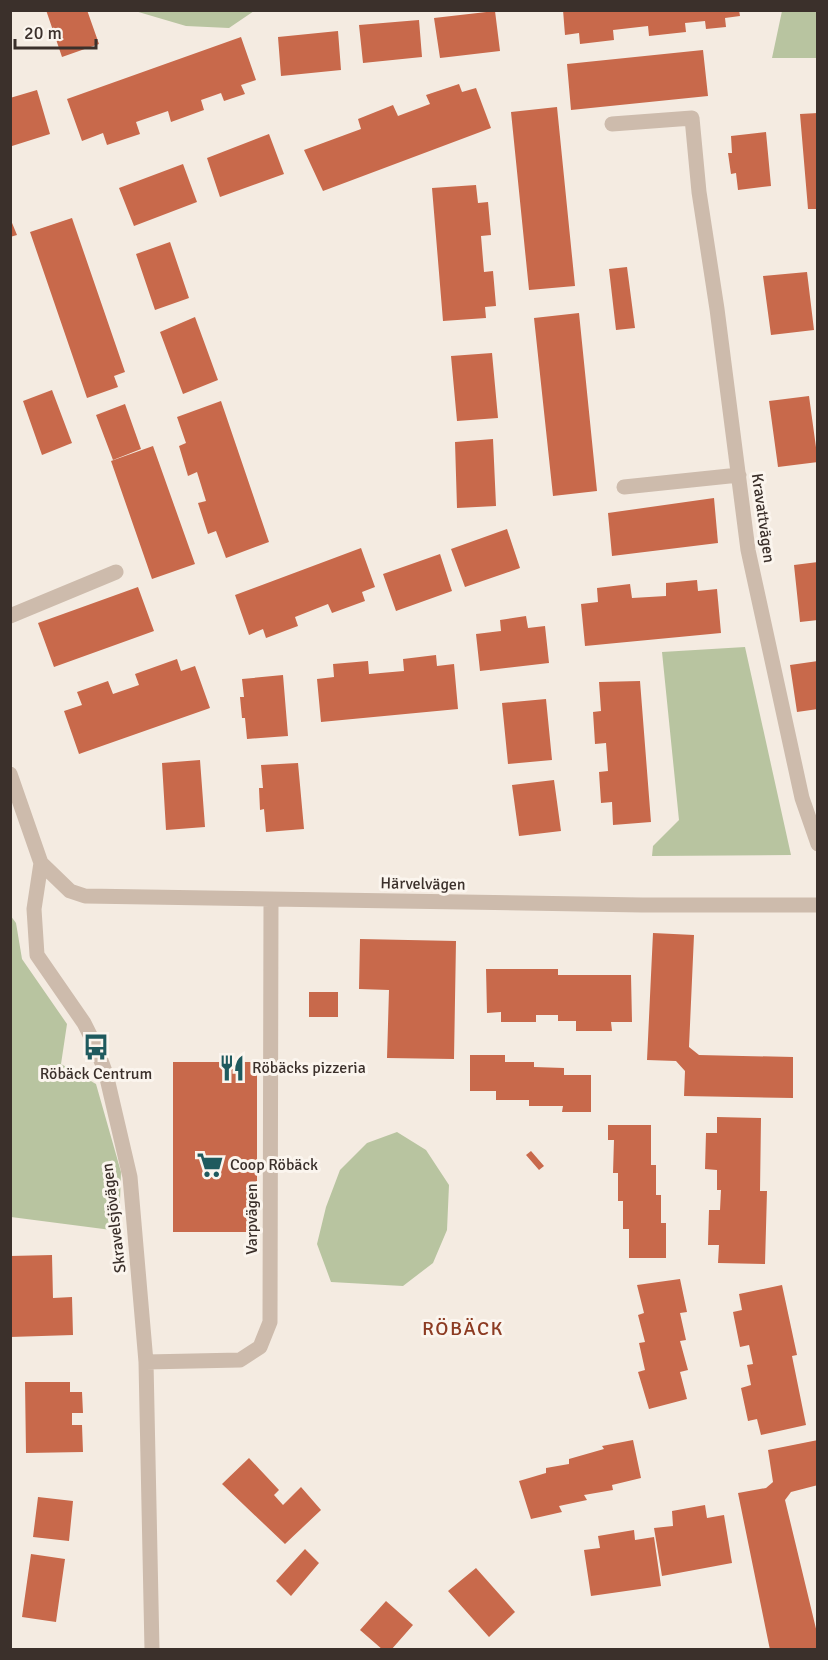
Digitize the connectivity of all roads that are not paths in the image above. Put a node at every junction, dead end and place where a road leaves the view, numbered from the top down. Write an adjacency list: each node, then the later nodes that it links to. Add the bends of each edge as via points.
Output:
1 (612, 124): 2 (street, Kravattvägen, via 692,118)
2 (739, 475): 3 (street); 7 (street, Kravattvägen, via 748,550 802,798)
3 (624, 487)
4 (116, 572): 5 (street)
5 (10, 616)
6 (10, 774): 8 (street, Skravelsjövägen)
7 (818, 844)
8 (41, 863): 9 (street, Härvelvägen, via 70,891 85,896); 11 (street, Skravelsjövägen, via 34,909 37,955 84,1023 106,1074 130,1177)
9 (271, 900): 10 (street, Härvelvägen); 11 (street, Varpvägen, via 270,1322 260,1347 240,1360)
10 (818, 905)
11 (146, 1362): 12 (street, Skravelsjövägen)
12 (152, 1650)

